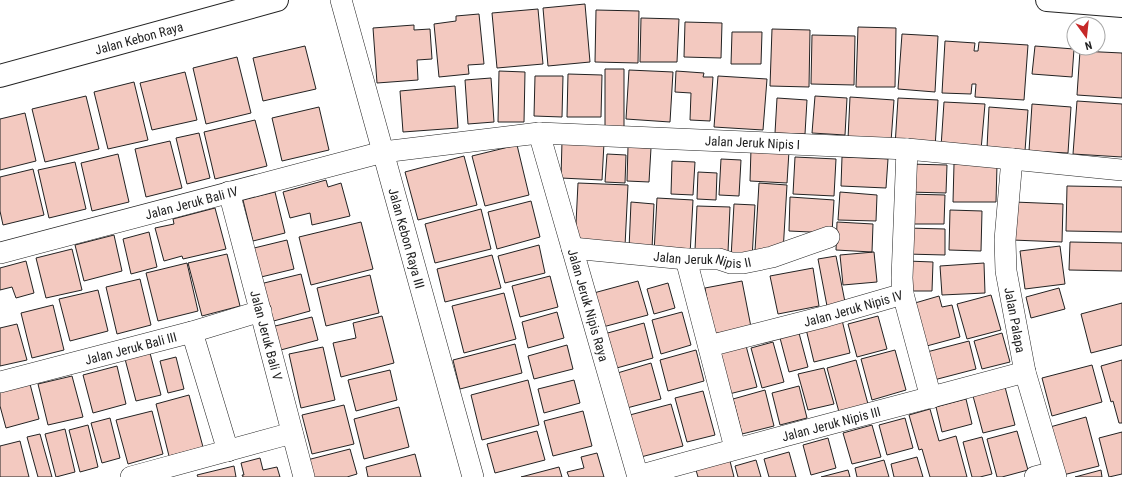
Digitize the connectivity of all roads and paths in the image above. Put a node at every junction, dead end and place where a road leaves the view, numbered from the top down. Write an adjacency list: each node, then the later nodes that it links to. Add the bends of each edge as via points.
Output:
1 (277, 0): 5 (street, Jalan Kebon Raya)
2 (341, 0): 8 (street, Jalan Kebon Raya III)
3 (1047, 0): 4 (street)
4 (1122, 6)
5 (0, 76)
6 (539, 133): 7 (street, Jalan Jeruk Nipis I); 8 (street, Jalan Jeruk Nipis I); 13 (street, Jalan Jeruk Nipis Raya)
7 (907, 149): 9 (street, Jalan Jeruk Nipis I); 16 (street, Jalan Jeruk Nipis IV)
8 (383, 152): 11 (street, Jalan Jeruk Bali IV); 30 (street, Jalan Kebon Raya III)
9 (1012, 159): 10 (street, Jalan Jeruk Nipis I); 20 (street, Jalan Palapa, via 1005,240 1006,271)
10 (1122, 170)
11 (229, 192): 14 (street, Jalan Jeruk Bali IV); 17 (street, Jalan Jeruk Bali V)
12 (828, 237): 15 (street, Jalan Jeruk Nipis II, via 772,257 743,263 719,259)
13 (572, 248): 15 (street, Jalan Jeruk Nipis II); 27 (street, Jalan Jeruk Nipis Raya)
14 (0, 254)
15 (686, 259): 19 (street)
16 (903, 294): 19 (street, Jalan Jeruk Nipis IV); 22 (street)
17 (261, 311): 18 (street, Jalan Jeruk Bali III); 23 (street, Jalan Jeruk Bali V)
18 (192, 332): 21 (street, Jalan Jeruk Bali III); 25 (street)
19 (710, 346): 24 (street)
20 (1025, 372): 22 (street, Jalan Jeruk Nipis III); 26 (street, Jalan Palapa)
21 (0, 382)
22 (931, 398): 24 (street, Jalan Jeruk Nipis III)
23 (292, 433): 25 (street); 29 (street, Jalan Jeruk Bali V)
24 (735, 448): 27 (street, Jalan Jeruk Nipis III)
25 (228, 451): 28 (street)
26 (1048, 475)
27 (638, 476)
28 (131, 477)
29 (304, 477)
30 (473, 477)

